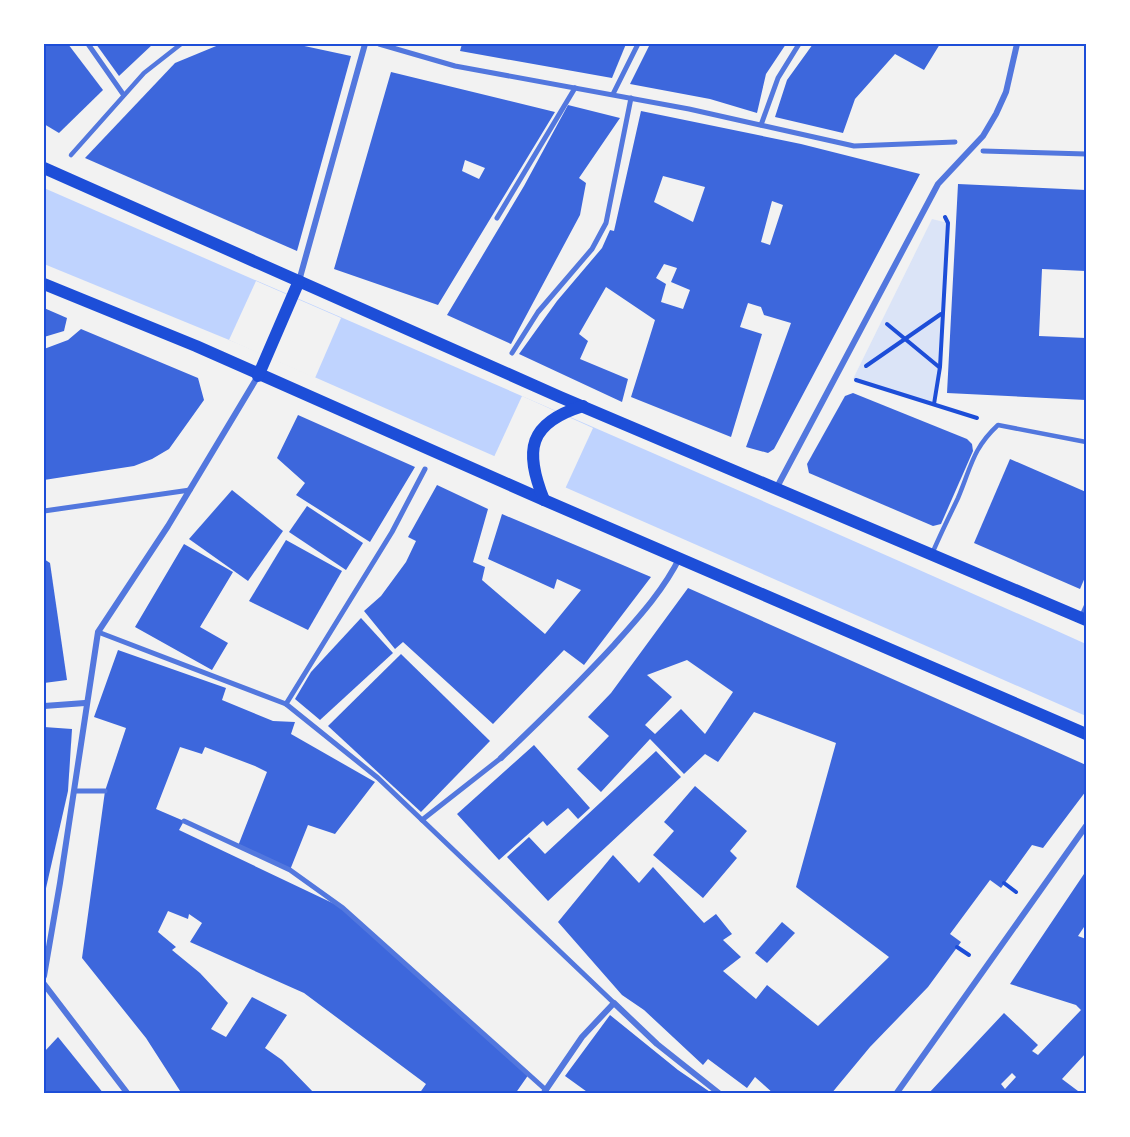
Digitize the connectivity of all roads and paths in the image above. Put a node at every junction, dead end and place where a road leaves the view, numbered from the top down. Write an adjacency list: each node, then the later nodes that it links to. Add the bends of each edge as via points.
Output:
1 (88, 44): 9 (street)
2 (181, 44): 9 (lane, via 163,55)
3 (365, 44): 20 (street)
4 (379, 44): 8 (street, via 454,66)
5 (638, 44): 10 (street)
6 (799, 44): 12 (street, via 778,78)
7 (1017, 44): 35 (street, via 1006,92 996,114 983,136 938,184)
8 (575, 88): 10 (street); 19 (street)
9 (123, 94): 16 (lane)
10 (614, 94): 11 (street)
11 (631, 98): 12 (street); 25 (street, via 606,223 592,249 538,312)
12 (761, 125): 13 (street, via 854,146)
13 (955, 142)
14 (983, 151): 15 (street)
15 (1086, 154)
16 (71, 155)
17 (44, 168): 20 (main road)
18 (942, 210): 22 (path, via 948,224)
19 (497, 218)
20 (299, 280): 28 (main road); 31 (main road)
21 (44, 285): 28 (main road)
22 (942, 313): 24 (path); 26 (path)
23 (886, 323): 24 (path)
24 (904, 339): 26 (path); 27 (path)
25 (512, 353)
26 (940, 367): 30 (path)
27 (857, 372)
28 (258, 375): 36 (street); 37 (main road)
29 (853, 379): 30 (path)
30 (934, 404): 32 (path)
31 (583, 406): 35 (main road); 37 (main road, via 549,420 534,441 532,454)
32 (998, 425): 33 (lane); 39 (lane, via 973,454)
33 (1086, 441)
34 (425, 469): 45 (street, via 392,532)
35 (776, 489): 39 (main road)
36 (190, 490): 38 (street); 43 (street)
37 (544, 500): 40 (main road)
38 (44, 511)
39 (931, 554): 42 (main road)
40 (680, 557): 47 (main road); 48 (street, via 645,610 570,693)
41 (1086, 606): 42 (lane)
42 (1083, 619)
43 (98, 632): 44 (street); 45 (street)
44 (86, 703): 46 (street); 49 (street)
45 (286, 704): 51 (street, via 378,778)
46 (44, 706)
47 (1086, 734)
48 (501, 759): 51 (street)
49 (75, 790): 50 (street); 58 (street)
50 (105, 791)
51 (422, 820): 60 (street)
52 (184, 821): 61 (street, via 290,870 343,908)
53 (1086, 826): 64 (street)
54 (1004, 883): 55 (path)
55 (1017, 892)
56 (957, 947): 57 (path)
57 (970, 956)
58 (44, 976)
59 (44, 984): 62 (street)
60 (614, 1003): 61 (street, via 582,1037); 63 (street, via 657,1044)
61 (545, 1091)
62 (128, 1094)
63 (720, 1094)
64 (896, 1094)

